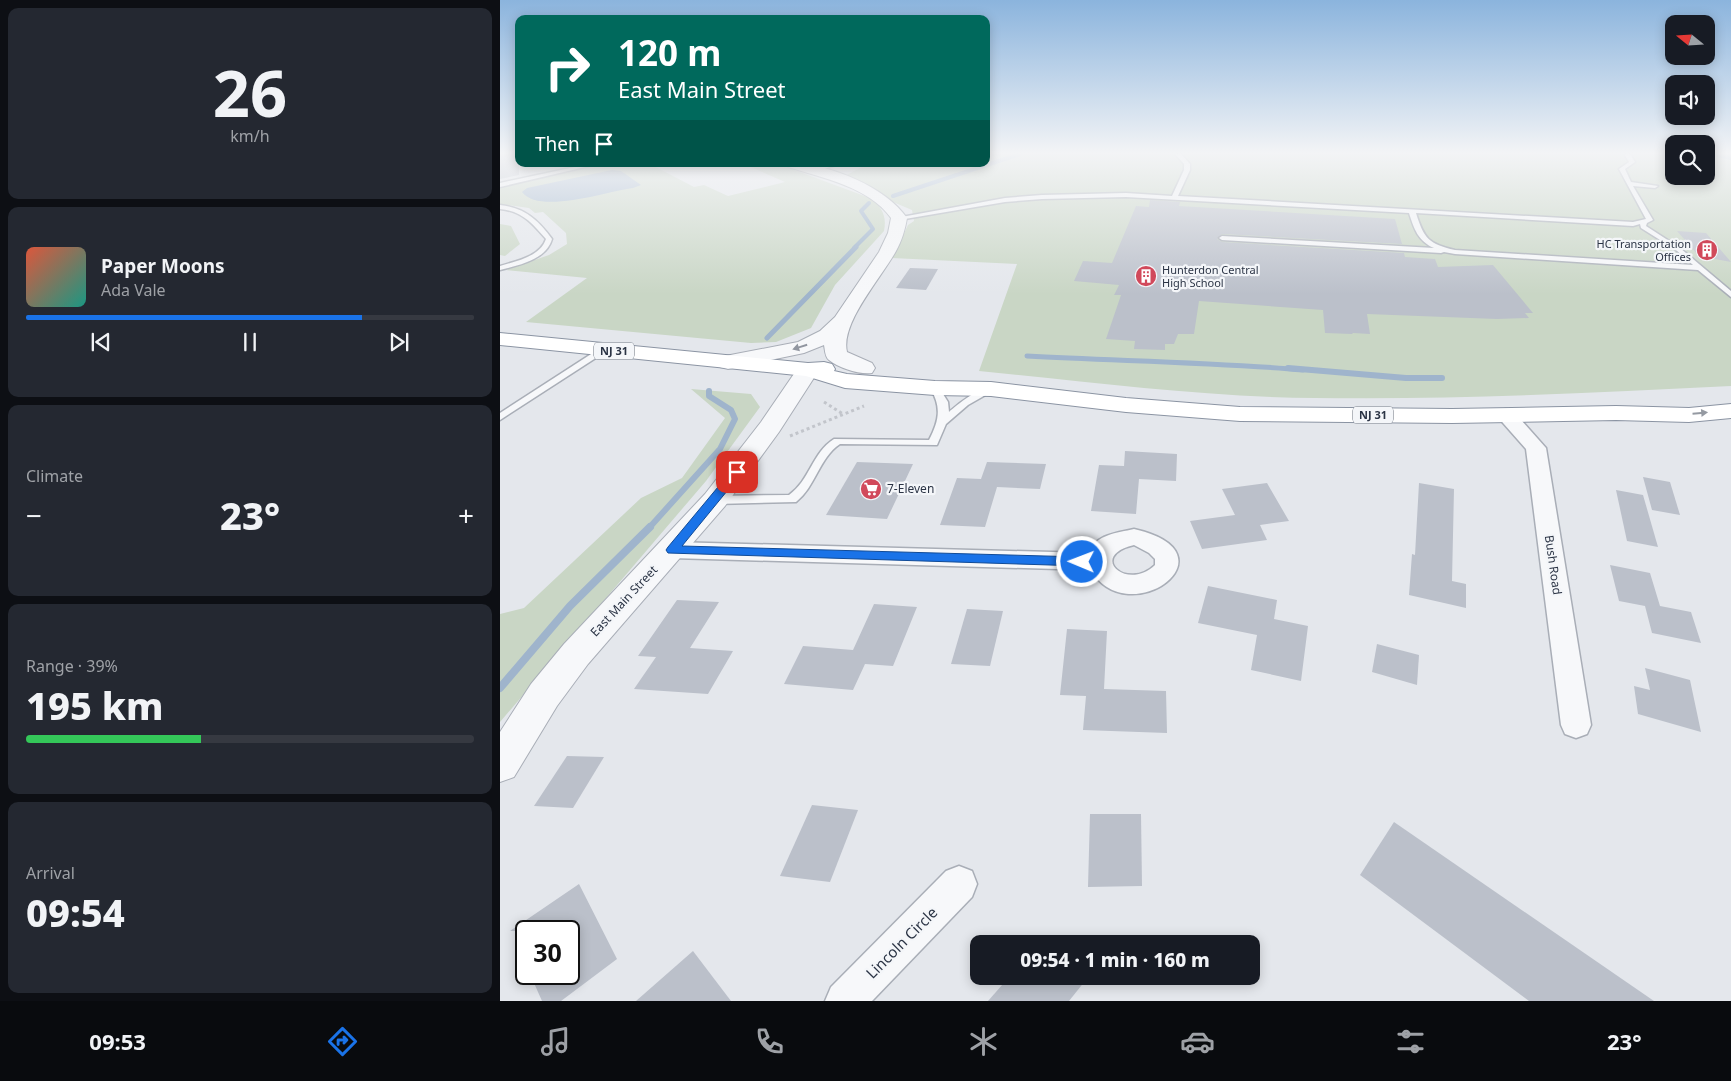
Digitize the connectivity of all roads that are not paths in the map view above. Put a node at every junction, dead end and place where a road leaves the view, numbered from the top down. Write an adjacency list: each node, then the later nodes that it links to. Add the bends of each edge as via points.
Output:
1 (882, 201): 7 (street)
2 (1002, 201): 7 (lane)
3 (1220, 201): 6 (lane)
4 (1639, 201): 8 (lane, via 1650,220)
5 (500, 207): 11 (lane, via 529,215 548,242 540,253)
6 (1412, 212): 8 (lane); 10 (lane, via 1424,242)
7 (899, 218): 14 (street, via 898,232 889,250)
8 (1644, 223): 12 (lane, via 1643,227 1678,249)
9 (1222, 238): 10 (lane)
10 (1455, 252): 12 (lane)
11 (500, 268)
12 (1700, 268): 13 (lane)
13 (1731, 295)
14 (841, 322): 17 (street, one-way to 17, via 827,335 804,347); 18 (street, via 834,340 834,351 837,356)
15 (500, 339): 16 (highway, NJ 31)
16 (602, 350): 17 (highway, NJ 31); 27 (lane)
17 (728, 362): 19 (highway, NJ 31)
18 (864, 368): 19 (highway, NJ 31); 21 (highway, NJ 31, via 943,378)
19 (808, 370): 20 (highway, NJ 31, via 845,381); 29 (street, East Main Street)
20 (935, 388): 21 (highway, NJ 31); 23 (lane, via 944,402)
21 (991, 390): 23 (lane, via 956,400); 26 (highway, NJ 31, via 1240,414); 28 (lane, via 965,403)
22 (1731, 395): 25 (highway, NJ 31, via 1672,400)
23 (944, 409): 28 (lane)
24 (1731, 411): 25 (highway, NJ 31, one-way to 24)
25 (1616, 413): 26 (highway, NJ 31)
26 (1506, 416): 32 (street, Bush Road, via 1536,448)
27 (500, 417)
28 (942, 423): 29 (lane, via 933,443 848,440 832,444 800,493 792,498)
29 (715, 500): 30 (street, East Main Street)
30 (672, 550): 31 (street); 33 (street, East Main Street, via 576,654 544,695)
31 (1098, 562)
32 (1576, 725)
33 (500, 765)
34 (959, 884): 35 (street, Lincoln Circle)
35 (845, 1001)

